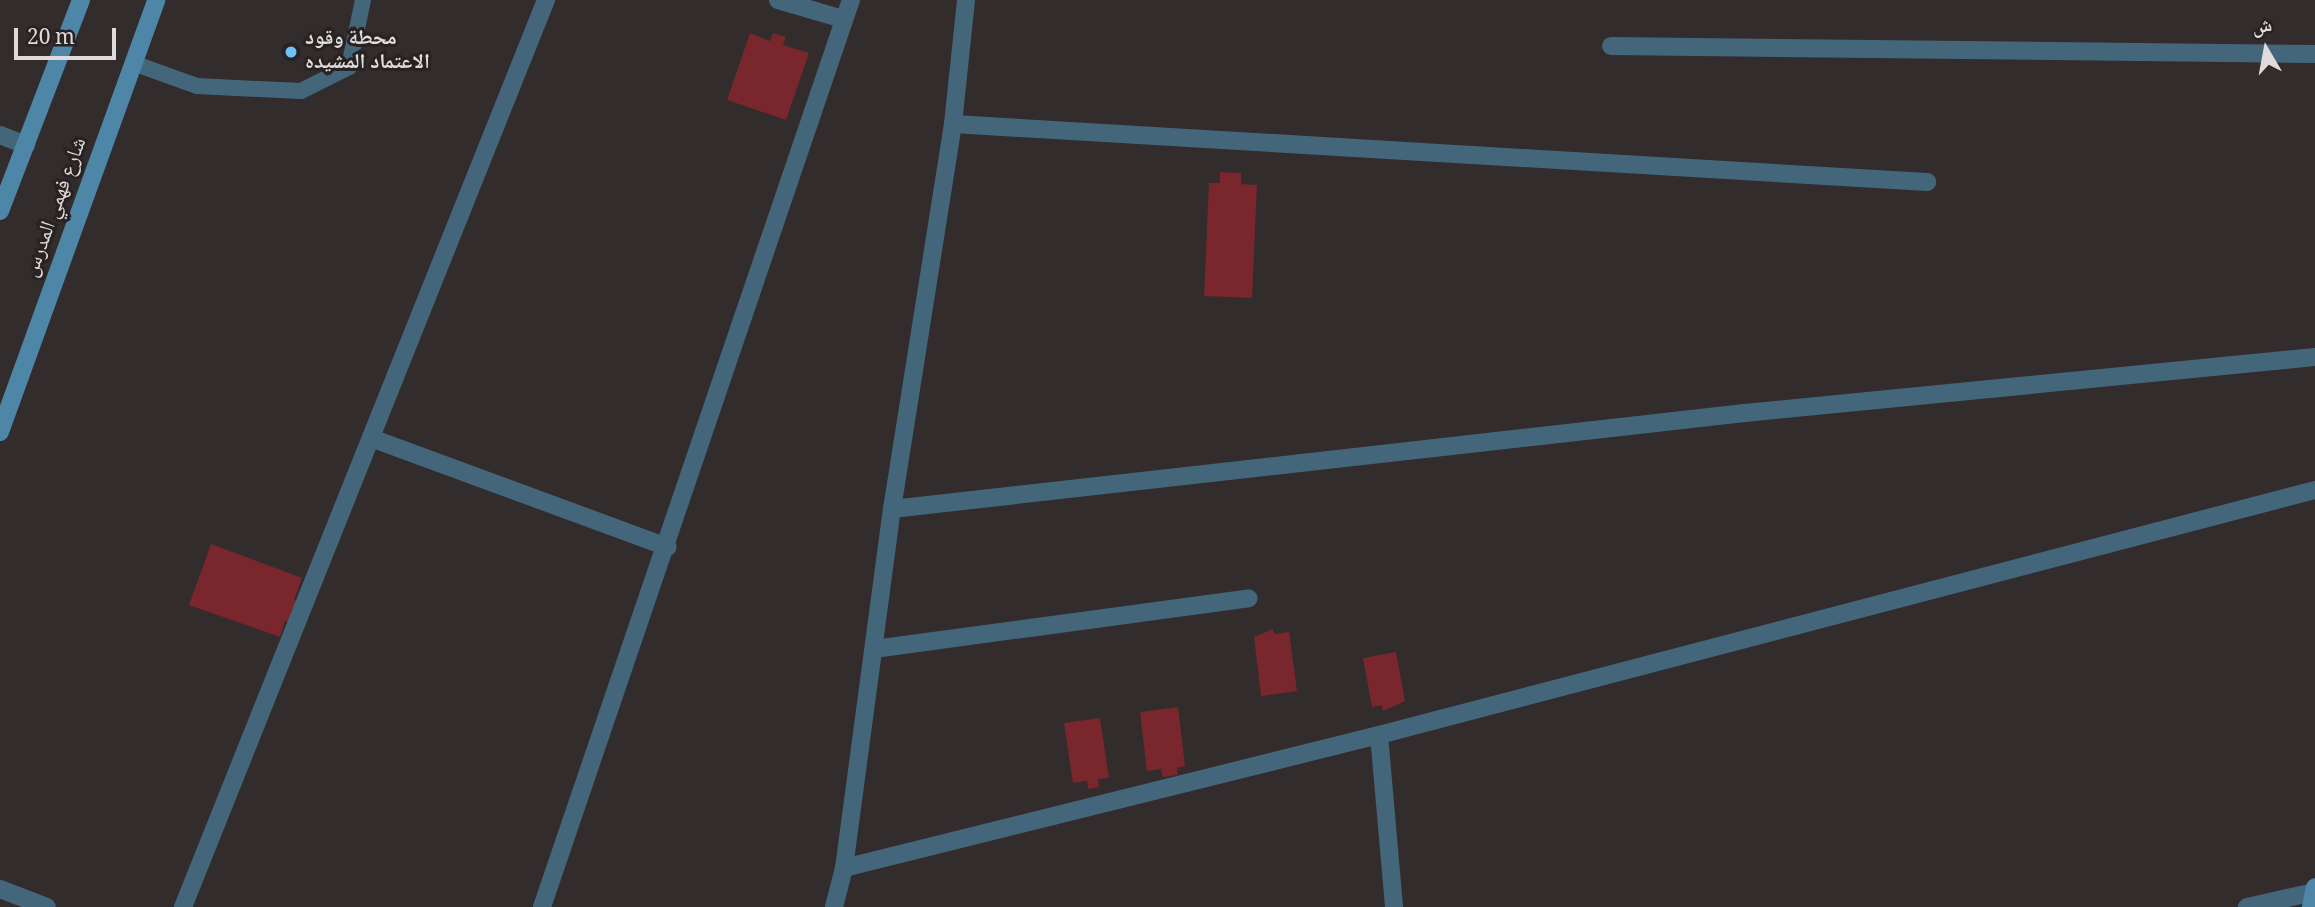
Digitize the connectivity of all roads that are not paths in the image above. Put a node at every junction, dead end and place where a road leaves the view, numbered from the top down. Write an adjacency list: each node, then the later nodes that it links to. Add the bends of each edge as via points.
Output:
1 (81, 0): 14 (street)
2 (156, 0): 11 (street, شارع فهمي المدرس)
3 (363, 0): 11 (lane, via 349,68 301,91 197,86)
4 (546, 0): 19 (street)
5 (778, 0): 8 (street)
6 (851, 0): 8 (street)
7 (965, 0): 12 (street)
8 (844, 19): 22 (street)
9 (1611, 46): 10 (street)
10 (2315, 54)
11 (133, 63): 18 (street, شارع فهمي المدرس)
12 (953, 124): 15 (street); 21 (street)
13 (0, 135): 14 (street)
14 (26, 145): 16 (street)
15 (1927, 182)
16 (0, 211)
17 (2315, 357): 21 (street, via 1731,414)
18 (0, 432)
19 (371, 438): 22 (street); 31 (street)
20 (2315, 490): 25 (street)
21 (892, 509): 24 (street)
22 (668, 547): 32 (street)
23 (1250, 598): 24 (street)
24 (874, 649): 26 (street)
25 (1380, 735): 26 (street); 34 (street)
26 (844, 868): 33 (street)
27 (2315, 887): 29 (street)
28 (0, 889): 30 (street)
29 (2314, 892): 35 (street); 36 (street)
30 (47, 907)
31 (183, 907)
32 (542, 907)
33 (834, 907)
34 (1394, 907)
35 (2247, 907)
36 (2311, 907)

